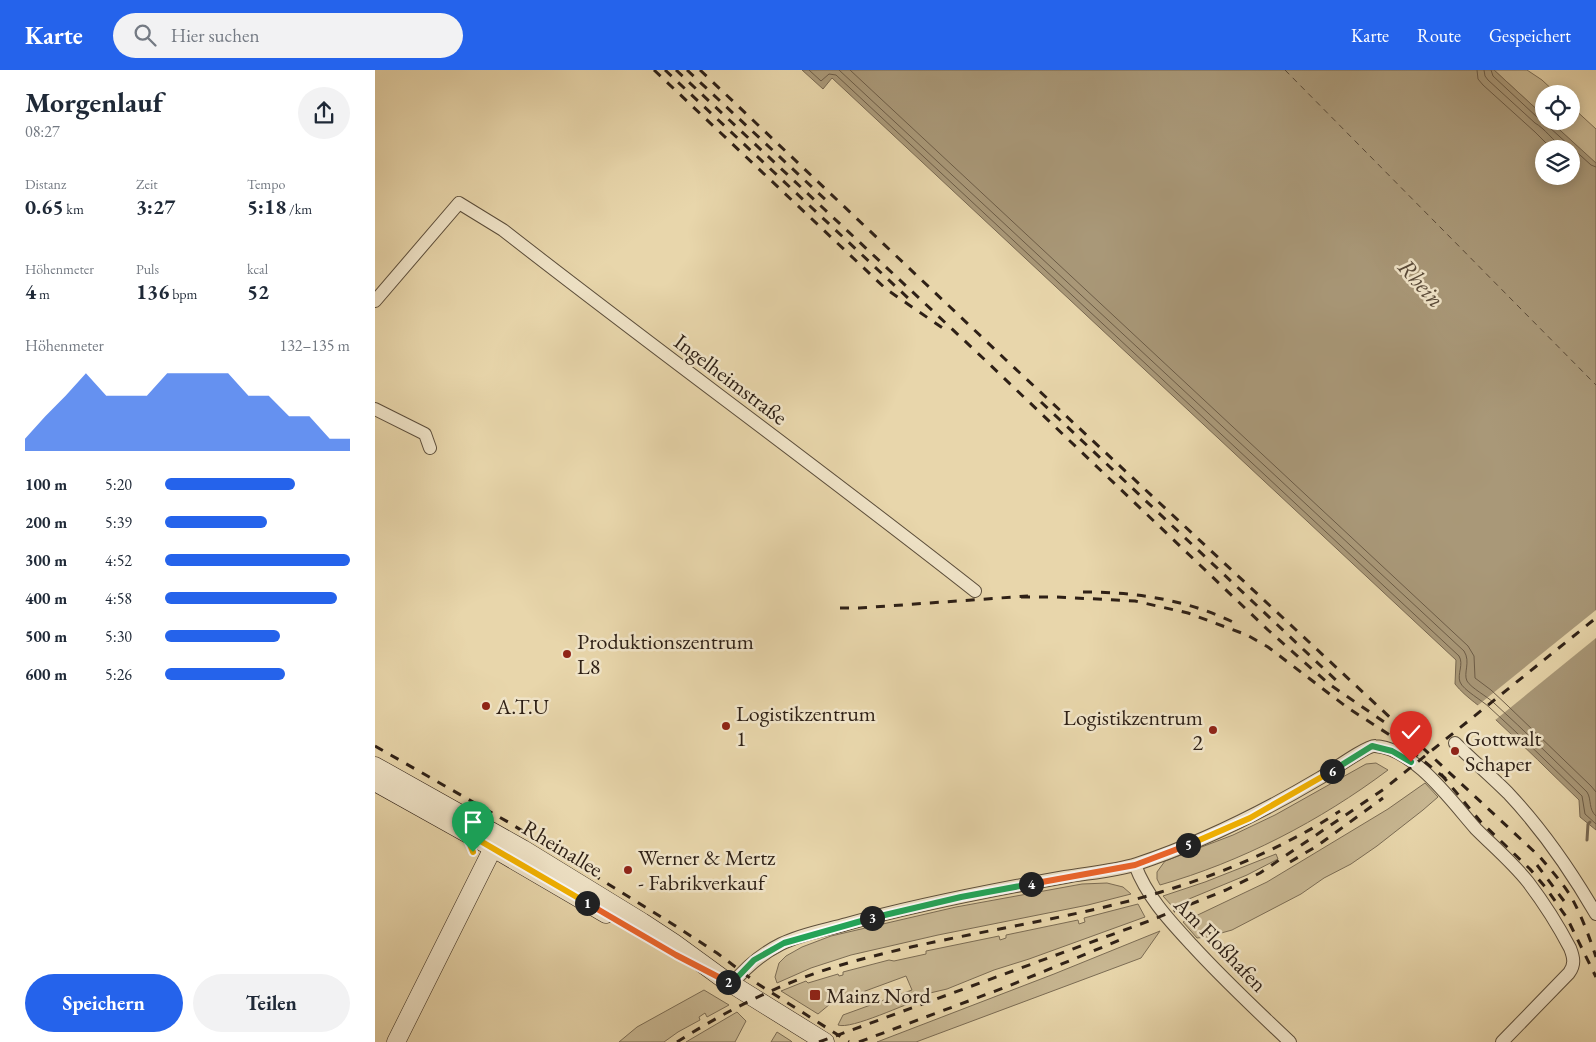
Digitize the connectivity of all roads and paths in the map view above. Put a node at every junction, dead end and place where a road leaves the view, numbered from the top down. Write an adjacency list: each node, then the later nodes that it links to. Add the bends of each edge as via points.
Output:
1 (375, 301): 4 (street, Ingelheimstraße, via 459,203 503,230)
2 (375, 409): 3 (street, via 425,434)
3 (430, 448)
4 (975, 591)
5 (1455, 743): 12 (street, via 1508,794 1542,834 1576,878)
6 (375, 766): 9 (main road, Rheinallee)
7 (375, 782): 8 (main road, Rheinallee)
8 (465, 832): 9 (main road, Rheinallee); 11 (main road)
9 (496, 841): 11 (main road); 13 (main road, Rheinallee, via 641,922)
10 (1135, 865): 13 (street, via 961,897 796,938 754,960); 16 (street, Am Floßhafen, via 1142,883 1160,910 1223,979); 17 (street, via 1250,818 1334,770 1367,747 1377,746 1401,755 1439,785 1526,879 1542,900 1573,955 1574,963 1569,973)
11 (478, 876): 14 (main road)
12 (1596, 914)
13 (727, 981): 15 (main road, Rheinallee)
14 (396, 1042)
15 (825, 1042)
16 (1290, 1042)
17 (1502, 1042)

